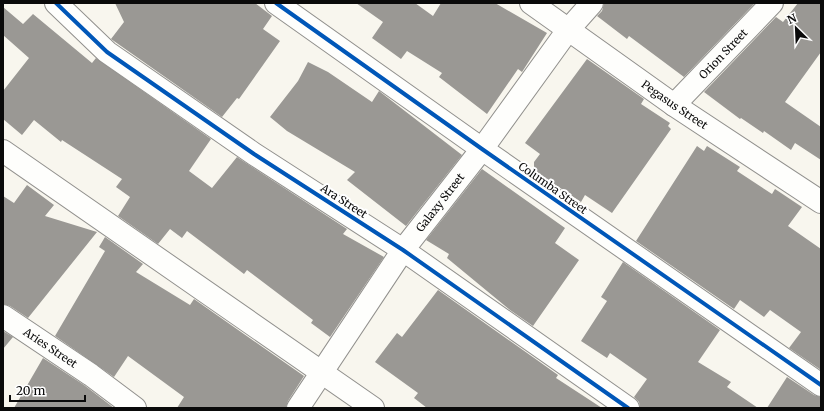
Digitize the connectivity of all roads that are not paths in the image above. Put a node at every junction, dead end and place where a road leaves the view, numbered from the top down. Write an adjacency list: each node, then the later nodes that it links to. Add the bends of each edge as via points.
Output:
1 (56, 3): 11 (street, Ara Street, via 107,52 254,154)
2 (276, 3): 8 (street, Columba Street)
3 (531, 3): 6 (street, Pegasus Street)
4 (592, 3): 6 (street, Galaxy Street)
5 (772, 3): 7 (street, Orion Street)
6 (568, 30): 7 (street, Pegasus Street); 8 (street, Galaxy Street)
7 (674, 105): 10 (street, Pegasus Street)
8 (482, 149): 11 (street, Galaxy Street); 14 (street, Columba Street)
9 (3, 151): 13 (street)
10 (821, 202)
11 (403, 250): 13 (street, Galaxy Street); 18 (street, Ara Street)
12 (3, 316): 15 (street, Aries Street)
13 (320, 373): 16 (street, Galaxy Street); 17 (street)
14 (821, 385)
15 (135, 408)
16 (298, 408)
17 (373, 408)
18 (628, 408)

